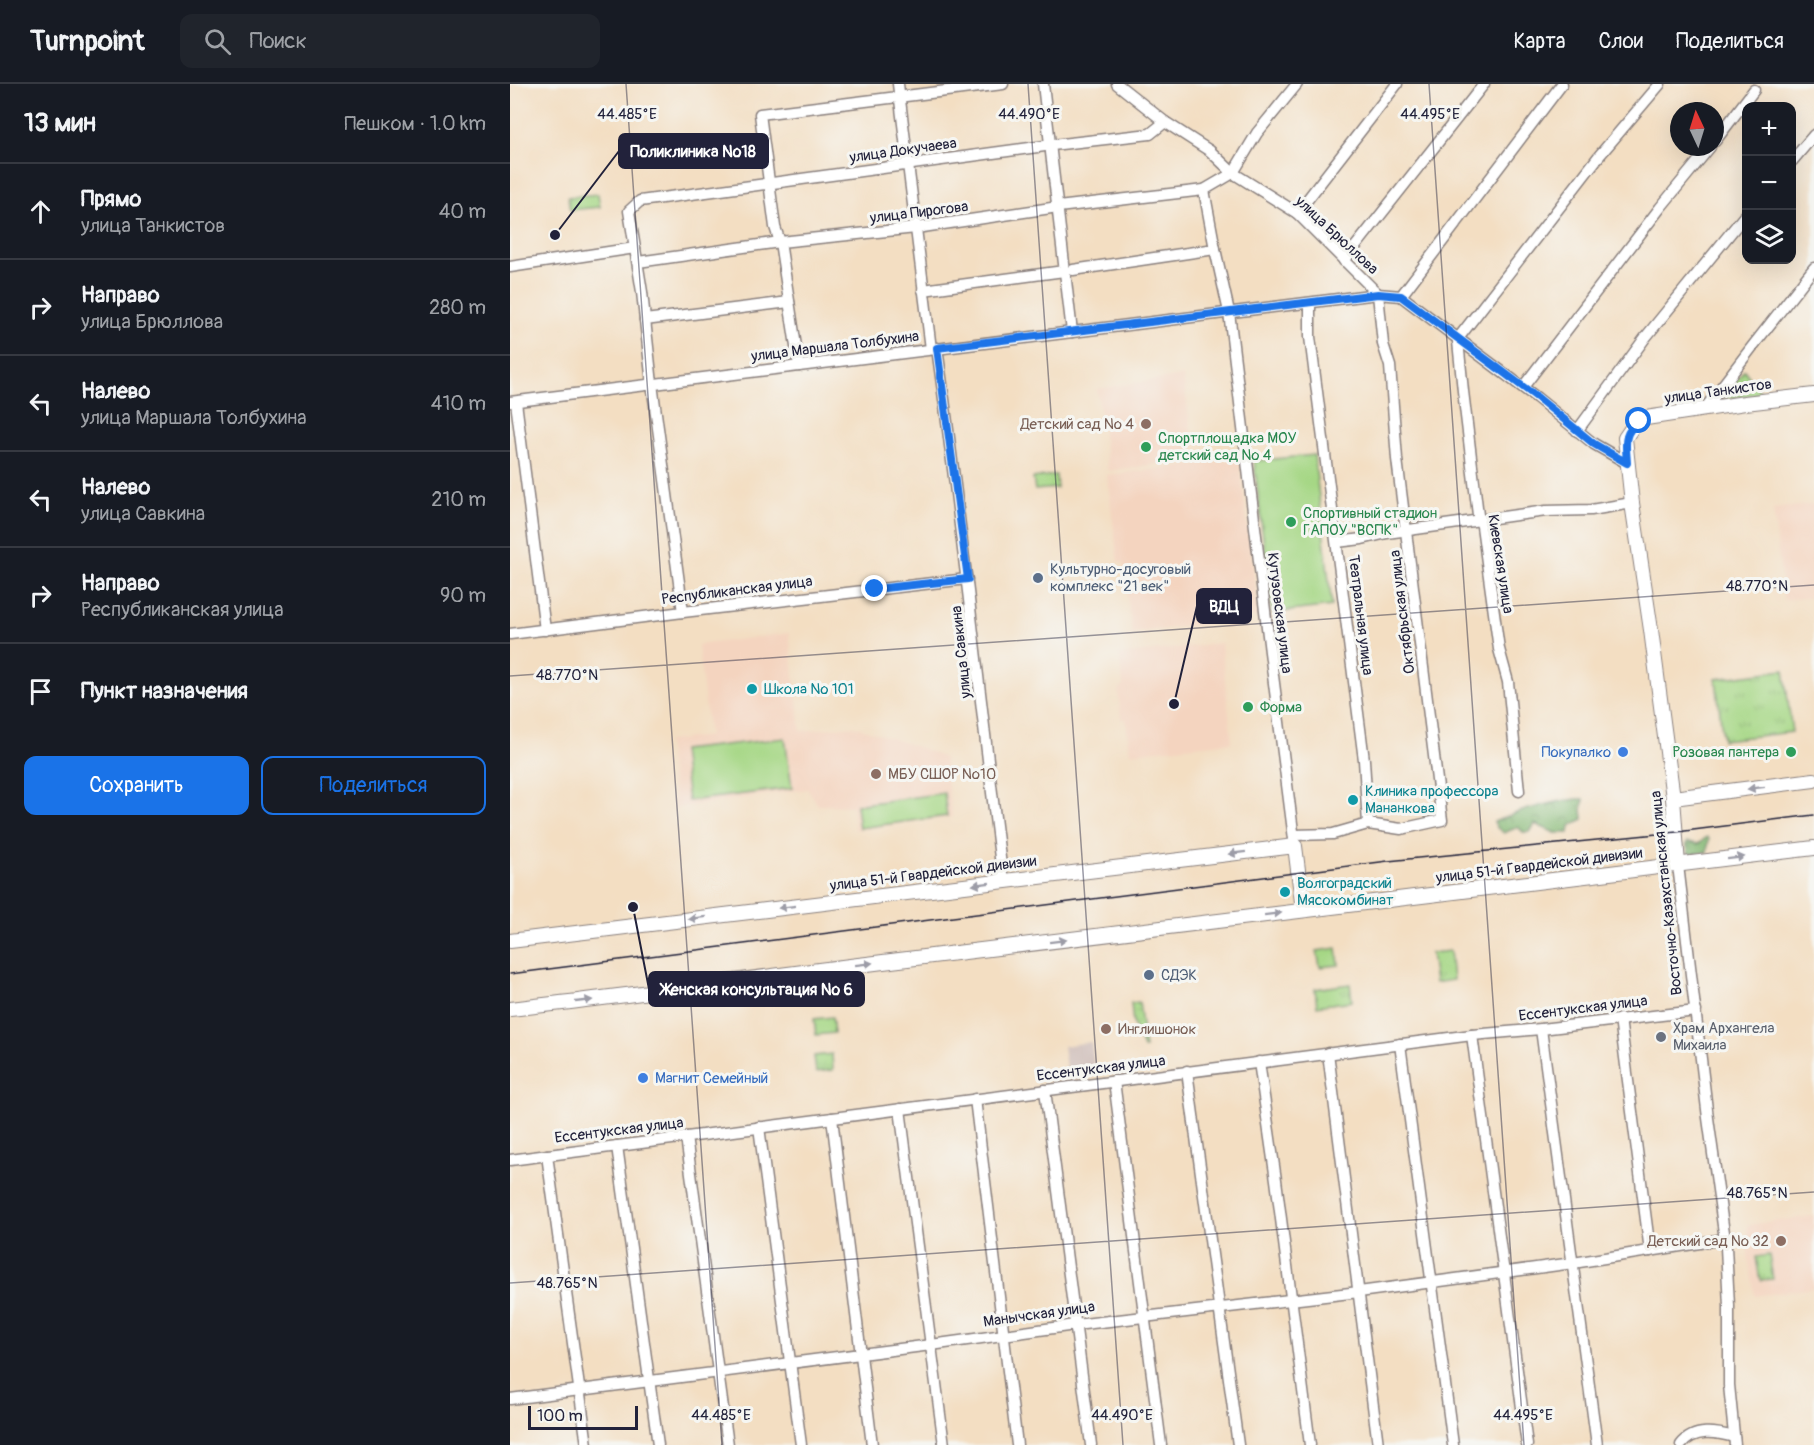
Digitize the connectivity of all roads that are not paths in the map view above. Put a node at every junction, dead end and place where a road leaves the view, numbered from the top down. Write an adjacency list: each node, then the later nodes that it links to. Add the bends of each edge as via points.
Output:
1 (898, 84): 11 (street, улица Савкина)
2 (1003, 84): 11 (street)
3 (1043, 84): 15 (street)
4 (1117, 84): 12 (street, улица Брюллова)
5 (1297, 84): 19 (street, via 1257,133)
6 (1396, 84): 23 (street)
7 (1484, 84): 29 (street)
8 (1563, 84): 36 (street)
9 (1660, 84): 42 (street, via 1599,156)
10 (1754, 90): 13 (street)
11 (900, 98): 18 (street, улица Савкина); 20 (street, via 760,114)
12 (1165, 122): 15 (street, улица Докучаева, via 1150,134); 19 (street, улица Брюллова, via 1210,151)
13 (1724, 129)
14 (1814, 135): 17 (street)
15 (1052, 145): 18 (street, улица Докучаева); 22 (street)
16 (1703, 156): 46 (street)
17 (1795, 156)
18 (907, 165): 20 (street, улица Докучаева); 25 (street, улица Савкина)
19 (1233, 173): 21 (street); 23 (street, улица Брюллова)
20 (769, 183): 26 (street); 27 (street, улица Докучаева, via 640,201 629,211)
21 (1204, 190): 22 (street, улица Пирогова); 28 (street, Кутузовская улица)
22 (1058, 207): 25 (street, улица Пирогова); 33 (street)
23 (1297, 213): 29 (street, улица Брюллова)
24 (1742, 219): 50 (street, via 1645,338)
25 (916, 228): 26 (street, улица Пирогова); 34 (street, улица Савкина)
26 (780, 242): 30 (street, улица Пирогова); 37 (street)
27 (635, 248): 30 (street); 31 (street)
28 (1215, 249): 33 (street); 39 (street, Кутузовская улица)
29 (1344, 261): 35 (street, улица Брюллова)
30 (638, 262): 40 (street)
31 (510, 267)
32 (1814, 268): 49 (street)
33 (1068, 271): 34 (street); 41 (street)
34 (923, 290): 43 (street, улица Савкина)
35 (1378, 294): 36 (street, улица Брюллова); 38 (street, улица Маршала Толбухина); 54 (street, Октябрьская улица, via 1383,344 1390,366)
36 (1401, 296): 42 (street)
37 (789, 302): 40 (street); 44 (street)
38 (1310, 303): 39 (street, улица Маршала Толбухина); 55 (street, Театральная улица, via 1310,337)
39 (1229, 312): 41 (street, улица Маршала Толбухина); 64 (street, Кутузовская улица)
40 (645, 320): 45 (street)
41 (1072, 332): 43 (street, улица Маршала Толбухина)
42 (1458, 340): 46 (street); 53 (street, Киевская улица)
43 (934, 349): 44 (street, улица Маршала Толбухина); 56 (street, улица Савкина)
44 (799, 366): 45 (street, улица Маршала Толбухина)
45 (652, 384): 48 (street, улица Маршала Толбухина); 57 (street)
46 (1523, 387): 50 (street)
47 (1814, 395): 49 (main road, улица Танкистов)
48 (513, 402): 58 (street)
49 (1704, 410): 51 (main road, улица Танкистов, via 1639,421 1625,438)
50 (1577, 431): 51 (street)
51 (1627, 463): 52 (main road, Восточно-Казахстанская улица)
52 (1632, 504): 53 (street); 62 (main road, Восточно-Казахстанская улица)
53 (1480, 520): 54 (street); 61 (street, Киевская улица, via 1499,649 1508,682)
54 (1407, 531): 55 (street); 63 (street, Октябрьская улица, via 1442,820 1401,829)
55 (1337, 542): 63 (street, Театральная улица, via 1364,760)
56 (968, 579): 57 (street, Республиканская улица); 67 (street, улица Савкина)
57 (683, 612): 58 (street, Республиканская улица)
58 (545, 630): 59 (street, Республиканская улица)
59 (510, 634)
60 (1814, 780): 62 (main road, one-way to 62)
61 (1519, 790)
62 (1673, 798): 66 (main road, Восточно-Казахстанская улица)
63 (1368, 825): 64 (street)
64 (1294, 840): 67 (main road, улица 51-й Гвардейской дивизии, one-way to 67); 68 (main road)
65 (1814, 848): 66 (main road, улица 51-й Гвардейской дивизии, one-way to 65)
66 (1678, 865): 68 (main road, улица 51-й Гвардейской дивизии); 71 (street, Восточно-Казахстанская улица)
67 (1003, 881): 69 (main road, улица 51-й Гвардейской дивизии, one-way to 69)
68 (1303, 910): 70 (main road, улица 51-й Гвардейской дивизии, one-way to 68)
69 (510, 941)
70 (510, 1009)
71 (1696, 1011): 72 (street, Ессентукская улица); 89 (street, Восточно-Казахстанская улица)
72 (1620, 1019): 73 (street, Ессентукская улица); 90 (street)
73 (1541, 1029): 74 (street, Ессентукская улица); 91 (street)
74 (1472, 1035): 75 (street, Ессентукская улица); 92 (street)
75 (1400, 1044): 76 (street, Ессентукская улица); 93 (street)
76 (1328, 1053): 77 (street, Ессентукская улица); 94 (street)
77 (1258, 1062): 78 (street, Ессентукская улица); 95 (street)
78 (1187, 1071): 79 (street, Ессентукская улица); 96 (street)
79 (1114, 1081): 80 (street, Ессентукская улица); 97 (street)
80 (1045, 1090): 81 (street, Ессентукская улица); 98 (street)
81 (975, 1099): 82 (street, Ессентукская улица); 99 (street)
82 (900, 1109): 83 (street, Ессентукская улица); 100 (street)
83 (832, 1118): 84 (street, Ессентукская улица); 101 (street)
84 (759, 1127): 85 (street, Ессентукская улица); 102 (street)
85 (686, 1137): 86 (street, Ессентукская улица); 103 (street)
86 (617, 1146): 87 (street, Ессентукская улица); 104 (street)
87 (548, 1155): 88 (street, Ессентукская улица); 105 (street)
88 (510, 1160)
89 (1725, 1239): 90 (street); 107 (street, Восточно-Казахстанская улица)
90 (1650, 1251): 91 (street)
91 (1573, 1263): 92 (street, Манычская улица); 122 (street)
92 (1504, 1272): 93 (street, Манычская улица); 121 (street)
93 (1431, 1281): 94 (street, Манычская улица); 120 (street)
94 (1359, 1292): 95 (street, Манычская улица); 119 (street)
95 (1290, 1300): 96 (street, Манычская улица); 118 (street)
96 (1219, 1307): 97 (street, Манычская улица); 117 (street)
97 (1144, 1316): 98 (street, Манычская улица); 116 (street)
98 (1075, 1325): 99 (street, Манычская улица); 115 (street)
99 (1004, 1334): 100 (street, Манычская улица); 114 (street)
100 (931, 1345): 101 (street, Манычская улица); 113 (street)
101 (862, 1353): 102 (street, Манычская улица); 112 (street)
102 (790, 1363): 103 (street, Манычская улица); 111 (street)
103 (718, 1373): 104 (street, Манычская улица); 110 (street)
104 (649, 1382): 105 (street, Манычская улица); 109 (street)
105 (581, 1391): 106 (street, Манычская улица); 108 (street)
106 (510, 1399)
107 (1734, 1441): 123 (street, via 1716,1432 1686,1438)
108 (587, 1445)
109 (658, 1445)
110 (728, 1445)
111 (801, 1445)
112 (872, 1445)
113 (945, 1445)
114 (1017, 1445)
115 (1090, 1445)
116 (1161, 1445)
117 (1238, 1445)
118 (1310, 1445)
119 (1378, 1445)
120 (1453, 1445)
121 (1527, 1445)
122 (1597, 1445)
123 (1681, 1445)

